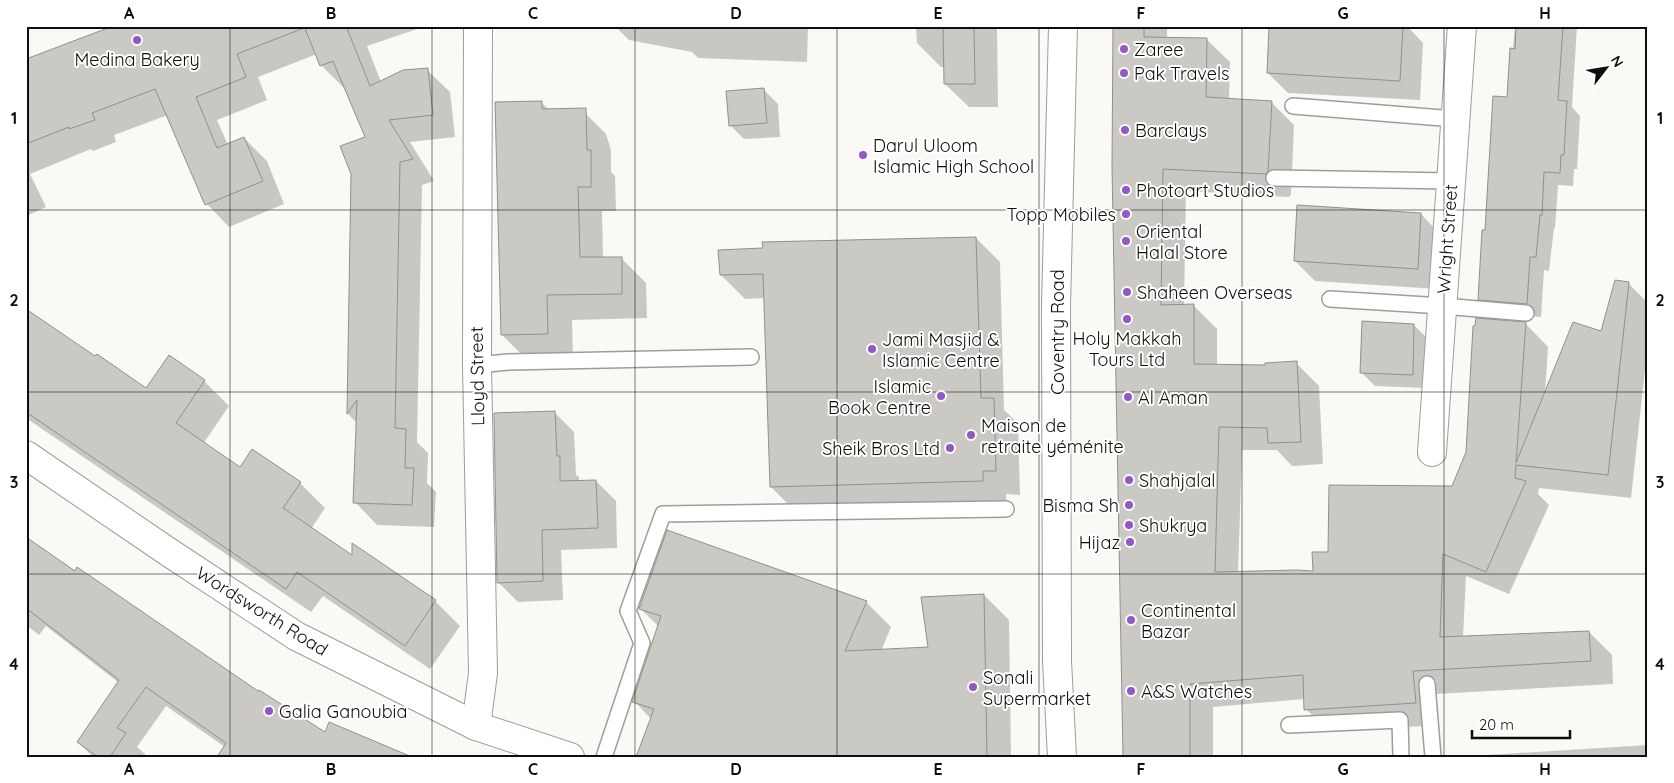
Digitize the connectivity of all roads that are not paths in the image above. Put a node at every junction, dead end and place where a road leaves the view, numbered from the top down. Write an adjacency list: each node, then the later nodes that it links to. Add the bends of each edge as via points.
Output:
1 (478, 26): 12 (street, Lloyd Street)
2 (1063, 26): 21 (street, Coventry Road, via 1056,306 1057,661)
3 (1462, 26): 5 (street, Wright Street)
4 (1293, 106): 5 (lane)
5 (1455, 119): 7 (street, Wright Street)
6 (1274, 178): 7 (lane)
7 (1451, 180): 9 (street, Wright Street)
8 (1330, 299): 9 (lane)
9 (1442, 306): 10 (lane); 13 (street, Wright Street)
10 (1526, 313)
11 (752, 357): 12 (lane)
12 (477, 365): 18 (street, Lloyd Street, via 483,674)
13 (1432, 452)
14 (26, 455): 18 (street, Wordsworth Road, via 296,636)
15 (1006, 510): 20 (lane, via 663,514 628,611 642,643)
16 (1427, 684): 23 (lane)
17 (1289, 725): 22 (lane, via 1400,720)
18 (476, 726): 19 (street, Wordsworth Road)
19 (570, 757)
20 (604, 757)
21 (1062, 757)
22 (1401, 757)
23 (1433, 757)

